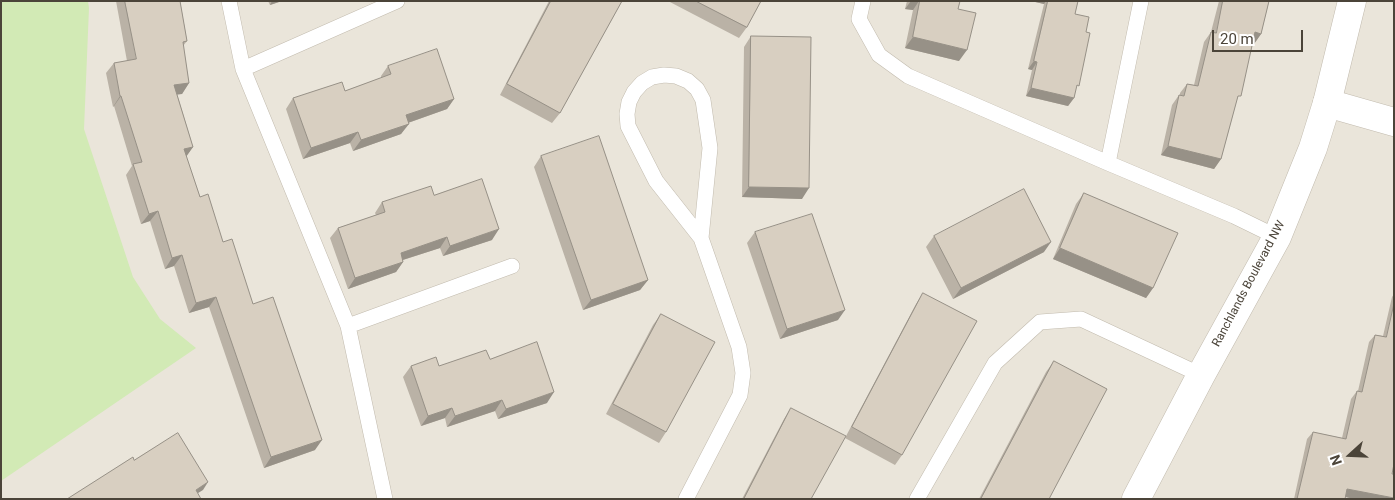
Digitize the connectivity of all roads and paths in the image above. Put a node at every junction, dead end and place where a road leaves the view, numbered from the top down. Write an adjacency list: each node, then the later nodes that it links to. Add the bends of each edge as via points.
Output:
1 (229, 1): 6 (lane)
2 (398, 1): 6 (lane)
3 (862, 1): 9 (lane, via 859,19 879,55 908,76)
4 (1140, 1): 9 (lane)
5 (1352, 1): 7 (street, Ranchlands Boulevard NW)
6 (243, 69): 13 (lane)
7 (1327, 103): 8 (street); 10 (street, Ranchlands Boulevard NW, via 1313,148)
8 (1394, 122)
9 (1108, 163): 10 (lane)
10 (1277, 236): 14 (street, Ranchlands Boulevard NW)
11 (701, 238): 11 (lane, via 710,148 703,100 688,81 676,76 652,77 642,83 629,102 628,126 656,181); 16 (lane, via 739,347 743,373 740,395)
12 (512, 266): 13 (lane)
13 (348, 326): 15 (lane)
14 (1201, 375): 17 (lane, via 1081,319 1040,322 995,363); 18 (street, Ranchlands Boulevard NW)
15 (385, 499)
16 (686, 499)
17 (917, 499)
18 (1136, 499)

